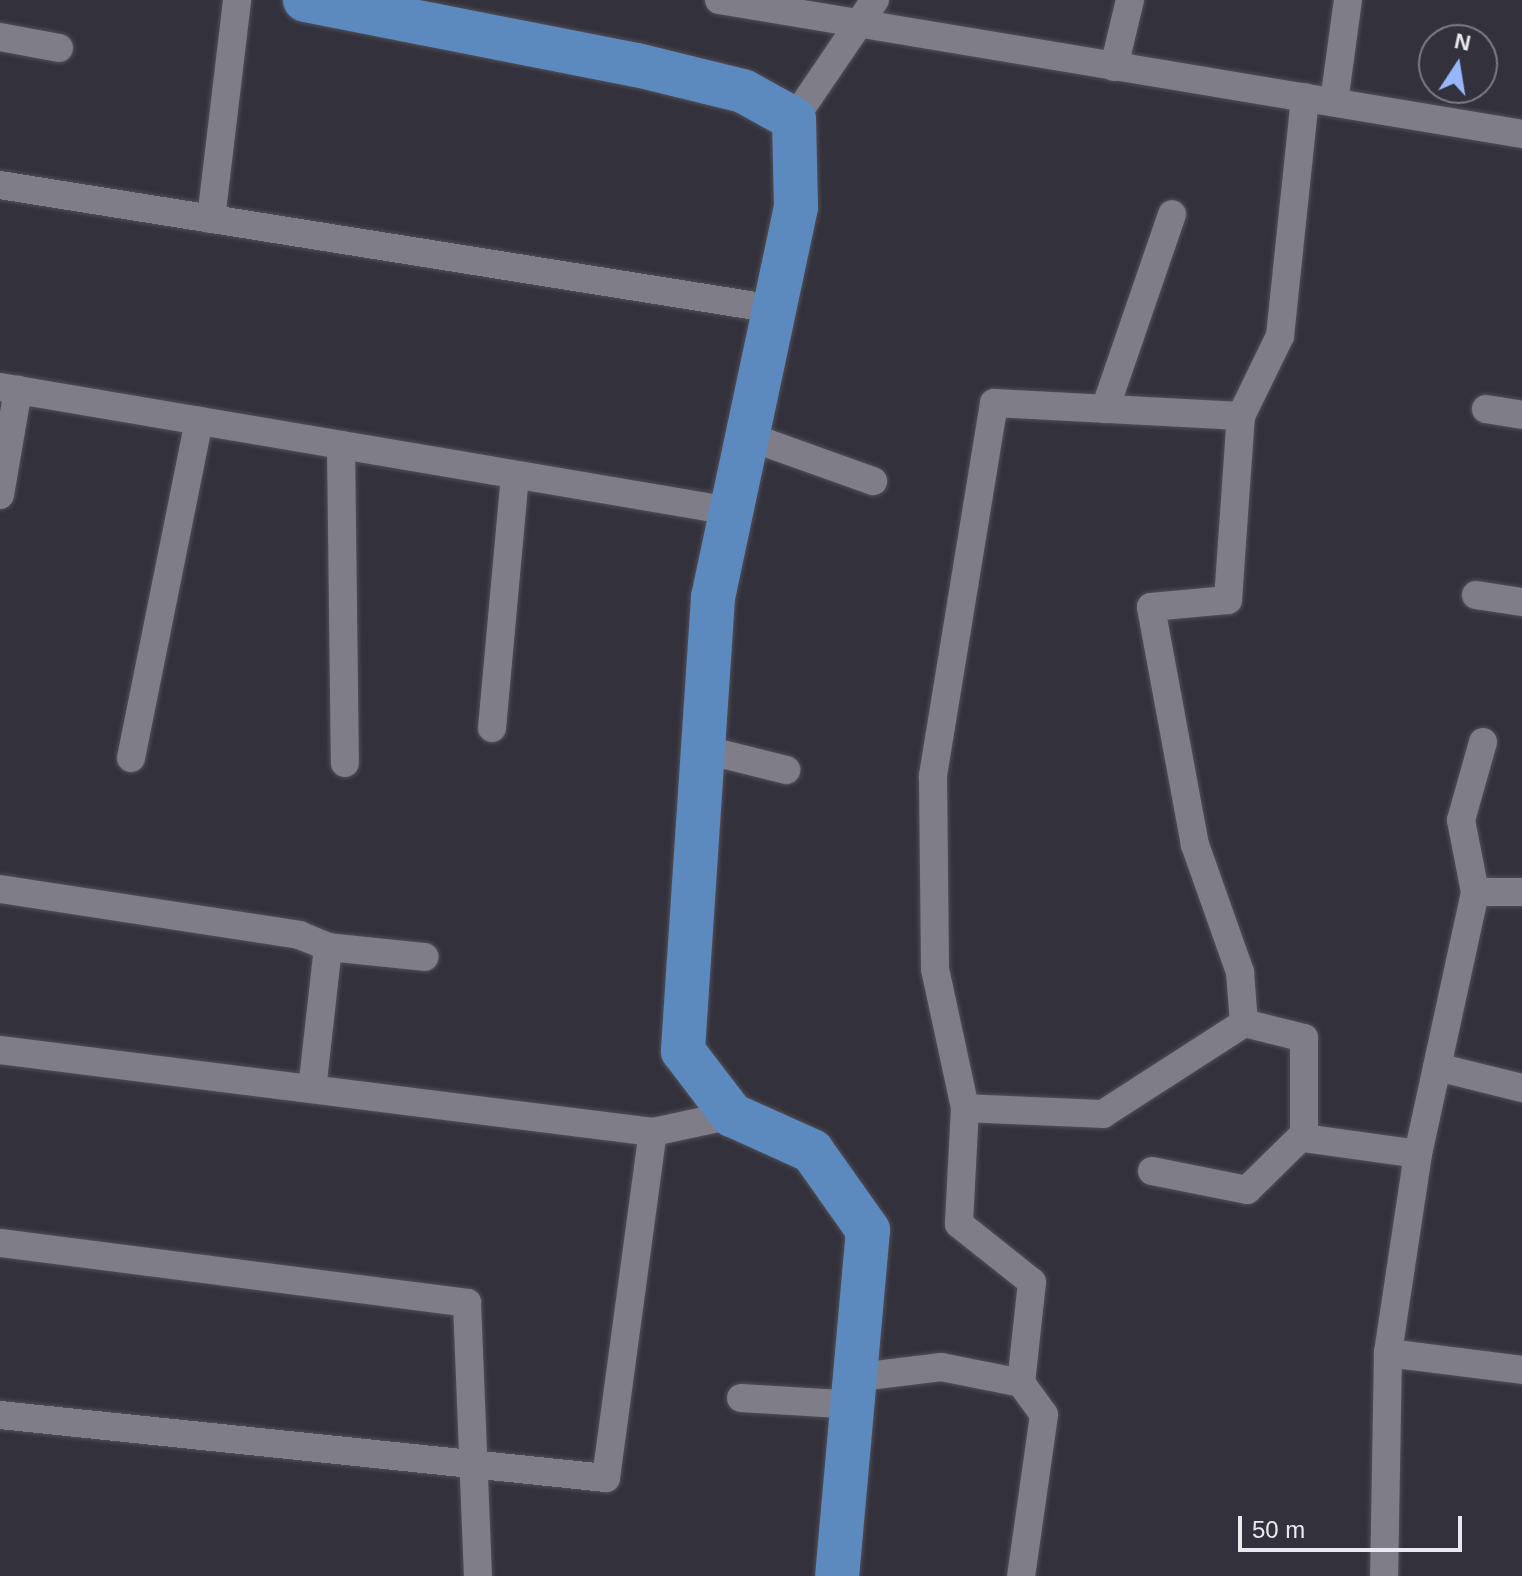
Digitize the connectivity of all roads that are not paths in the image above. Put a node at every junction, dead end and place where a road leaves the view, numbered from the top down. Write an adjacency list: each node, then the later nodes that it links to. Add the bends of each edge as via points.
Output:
1 (237, 0): 17 (street, via 237,43)
2 (305, 0): 13 (main road, via 637,65 743,91)
3 (719, 0): 7 (street)
4 (875, 0): 7 (street)
5 (1130, 0): 10 (street)
6 (1348, 0): 12 (street)
7 (859, 27): 10 (street); 13 (street)
8 (0, 37): 9 (street)
9 (59, 48)
10 (1114, 67): 11 (street)
11 (1305, 97): 12 (street); 23 (street, via 1280,336)
12 (1334, 102): 14 (street)
13 (794, 119): 18 (main road, via 796,207)
14 (1522, 134)
15 (0, 185): 17 (street)
16 (1172, 214): 20 (street)
17 (211, 219): 18 (street)
18 (774, 309): 25 (main road)
19 (9, 389): 24 (street); 29 (street)
20 (1105, 409): 23 (street); 49 (street, via 994,403 933,776 935,969)
21 (1486, 409): 22 (street)
22 (1522, 415)
23 (1241, 416): 44 (street, via 1228,600 1151,607 1195,845 1240,972)
24 (199, 421): 26 (street); 36 (street)
25 (747, 436): 28 (street); 30 (main road)
26 (341, 445): 27 (street); 37 (street)
27 (515, 475): 30 (street); 33 (street)
28 (873, 481)
29 (0, 495)
30 (731, 511): 35 (main road, via 713,598)
31 (1476, 595): 32 (street)
32 (1522, 602)
33 (492, 728)
34 (1483, 742): 40 (street, via 1461,820)
35 (698, 748): 38 (street); 50 (main road, via 683,1051)
36 (131, 758)
37 (345, 763)
38 (786, 770)
39 (0, 889): 42 (street, via 299,935)
40 (1475, 892): 41 (street); 46 (street)
41 (1522, 892)
42 (328, 947): 43 (street); 48 (street)
43 (424, 957)
44 (1244, 1023): 49 (street, via 1103,1114); 52 (street, via 1304,1038)
45 (0, 1050): 48 (street)
46 (1437, 1067): 47 (street); 53 (street)
47 (1522, 1088)
48 (312, 1089): 51 (street)
49 (965, 1108): 58 (street, via 959,1224 1032,1282)
50 (732, 1115): 51 (street); 59 (main road, via 812,1151 868,1230)
51 (653, 1132): 62 (street, via 606,1478)
52 (1304, 1134): 53 (street); 54 (street, via 1247,1190)
53 (1418, 1154): 56 (street)
54 (1152, 1171)
55 (0, 1243): 62 (street, via 467,1303)
56 (1388, 1353): 57 (street); 66 (street)
57 (1522, 1370)
58 (1021, 1383): 59 (street, via 941,1367); 65 (street, via 1044,1415)
59 (858, 1391): 60 (street); 64 (main road)
60 (741, 1398)
61 (0, 1415): 62 (street)
62 (474, 1467): 63 (street)
63 (478, 1576)
64 (837, 1576)
65 (1021, 1576)
66 (1384, 1576)

